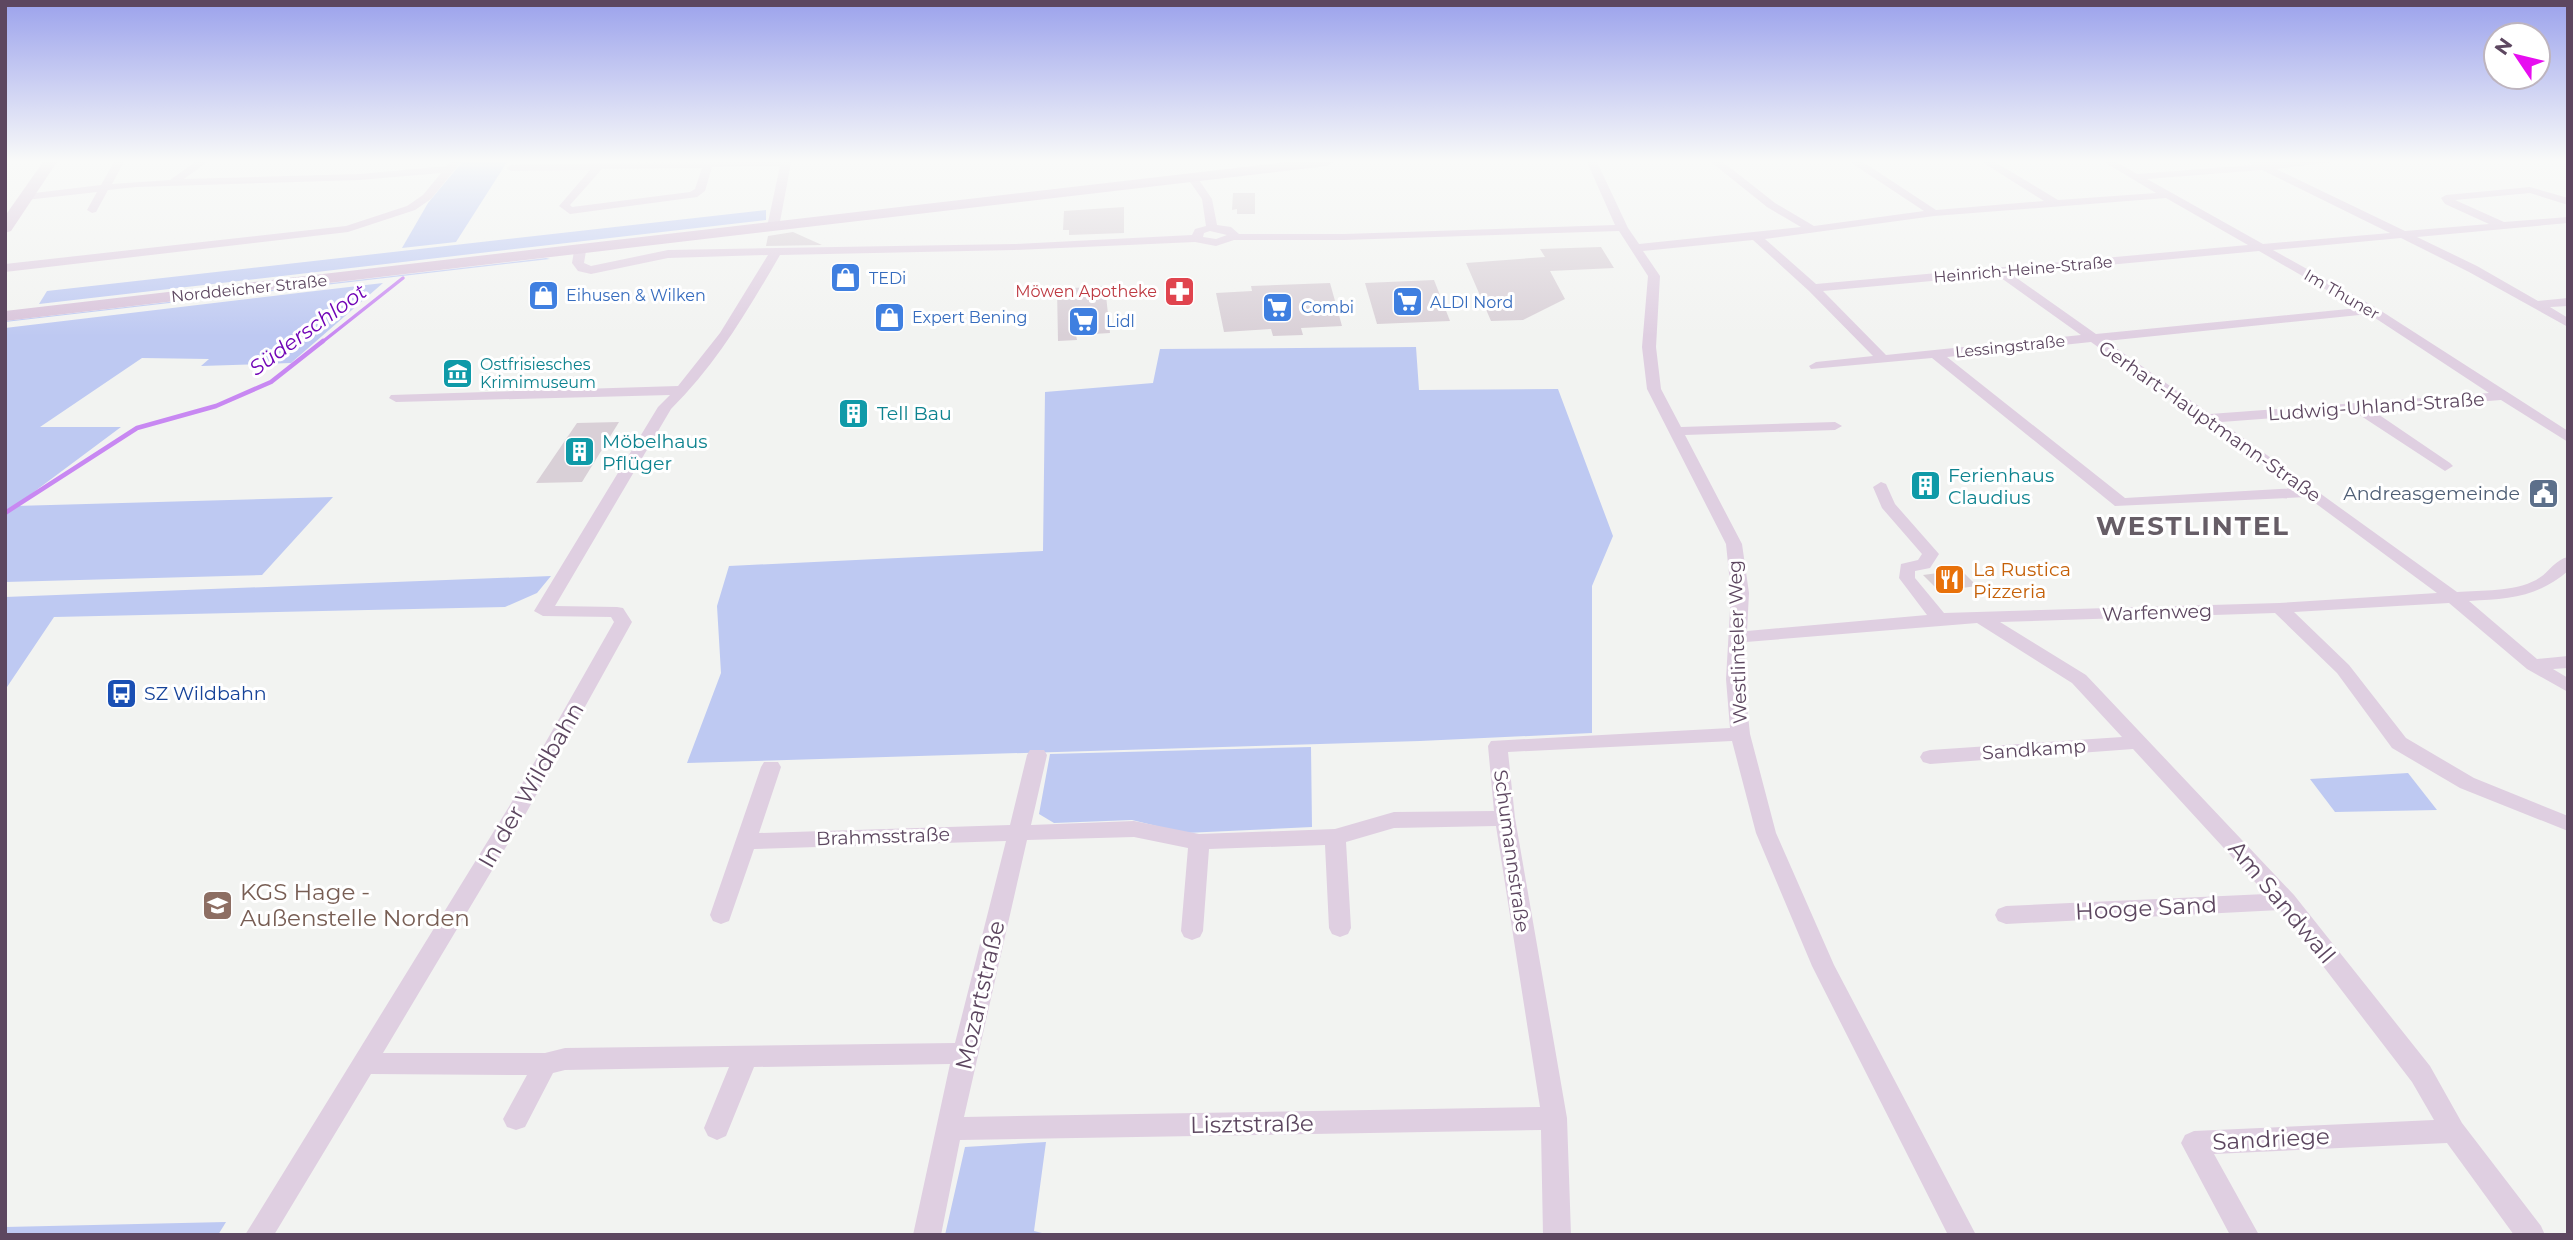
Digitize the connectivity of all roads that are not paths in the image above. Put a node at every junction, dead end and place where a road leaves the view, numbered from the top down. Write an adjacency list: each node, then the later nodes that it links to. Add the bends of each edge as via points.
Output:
1 (375, 220): 25 (street, via 348,229)
2 (774, 220): 13 (street)
3 (835, 220): 13 (main road, Norddeicher Straße)
4 (1211, 220): 14 (street)
5 (1618, 220): 15 (street, Westlinteler Weg)
6 (1796, 220): 16 (street)
7 (1877, 220): 16 (street)
8 (2212, 220): 22 (street, Im Thuner)
9 (2374, 220): 17 (street)
10 (2488, 220): 12 (street)
11 (2568, 220): 12 (street, Heinrich-Heine-Straße)
12 (2502, 226): 17 (street, Heinrich-Heine-Straße)
13 (773, 227): 23 (main road, Norddeicher Straße)
14 (1212, 228): 19 (street, via 1230,230); 20 (street, via 1199,231)
15 (1622, 228): 19 (street); 21 (street, Westlinteler Weg)
16 (1810, 228): 18 (street)
17 (2406, 235): 22 (street, Heinrich-Heine-Straße); 29 (street)
18 (1755, 236): 21 (street); 27 (street)
19 (1233, 237): 20 (street, via 1216,243)
20 (1197, 238): 24 (street)
21 (1637, 248): 43 (street, Westlinteler Weg, via 1654,276 1649,347 1654,389)
22 (2261, 248): 26 (street, Heinrich-Heine-Straße); 30 (street, Im Thuner)
23 (580, 251): 24 (street, via 578,264 591,270 668,254); 31 (main road, Norddeicher Straße)
24 (776, 252): 37 (street, via 714,354)
25 (5, 268)
26 (1999, 271): 27 (street, Heinrich-Heine-Straße); 33 (street, Gerhart-Hauptmann-Straße)
27 (1813, 288): 35 (street)
28 (2568, 302): 29 (street)
29 (2535, 305): 32 (street)
30 (2371, 310): 33 (street, Lessingstraße); 38 (street, Im Thuner)
31 (5, 316)
32 (2568, 323)
33 (2092, 337): 34 (street, Lessingstraße); 41 (street, Gerhart-Hauptmann-Straße)
34 (1935, 354): 35 (street, Lessingstraße); 47 (street, via 2121,503)
35 (1883, 359): 36 (street, Lessingstraße)
36 (1816, 366)
37 (684, 390): 39 (street); 75 (street, In der Wildbahn, via 665,407 543,611 617,612 624,622 518,810)
38 (2503, 396): 40 (street, Ludwig-Uhland-Straße); 44 (street, Im Thuner)
39 (396, 398)
40 (2358, 407): 41 (street, Ludwig-Uhland-Straße); 45 (street)
41 (2206, 419): 47 (street, Gerhart-Hauptmann-Straße)
42 (1835, 426): 43 (street)
43 (1677, 431): 53 (street, Westlinteler Weg, via 1734,544 1740,593)
44 (2568, 438)
45 (2445, 466)
46 (1881, 487): 52 (street, via 1888,505 1931,554 1924,564 1907,568 1907,578)
47 (2310, 492): 49 (street, Gerhart-Hauptmann-Straße)
48 (2568, 562): 49 (street, Warfenweg, via 2542,584 2503,594)
49 (2453, 597): 50 (street, Warfenweg); 55 (street, Gerhart-Hauptmann-Straße)
50 (2279, 608): 51 (street, Warfenweg); 63 (street, via 2343,669 2399,743 2467,783)
51 (1981, 618): 52 (street, Warfenweg); 58 (street, Am Sandwall, via 2079,680)
52 (1939, 619): 53 (street, Warfenweg)
53 (1736, 637): 57 (street, Westlinteler Weg)
54 (2568, 662): 55 (street)
55 (2533, 665): 56 (street, Gerhart-Hauptmann-Straße)
56 (2568, 686)
57 (1740, 734): 62 (street, Schumannstraße, via 1498,746); 85 (street, Westlinteler Weg, via 1766,834 1791,895)
58 (2138, 741): 60 (street, Sandkamp); 68 (street, Am Sandwall)
59 (1037, 755): 64 (street, Mozartstraße)
60 (1930, 757)
61 (771, 767): 66 (street)
62 (1505, 818): 65 (street, Brahmsstraße, via 1394,820); 77 (street, Schumannstraße)
63 (2568, 824)
64 (1020, 832): 66 (street, Brahmsstraße); 67 (street, Brahmsstraße, via 1134,830); 73 (street, Mozartstraße)
65 (1335, 837): 67 (street, Brahmsstraße); 71 (street)
66 (746, 841): 69 (street)
67 (1199, 842): 72 (street)
68 (2286, 901): 70 (street, Hooge Sand); 81 (street, Am Sandwall, via 2421,1074)
69 (721, 915)
70 (2006, 915)
71 (1340, 928)
72 (1192, 931)
73 (965, 1053): 74 (street); 80 (street, Mozartstraße)
74 (746, 1056): 76 (street, via 565,1059); 79 (street)
75 (365, 1063): 76 (street); 82 (street, In der Wildbahn)
76 (545, 1064): 78 (street)
77 (1554, 1118): 80 (street, Lisztstraße); 84 (street)
78 (516, 1119)
79 (717, 1128)
80 (950, 1129): 83 (street, Mozartstraße)
81 (2453, 1131): 86 (street, Sandriege, via 2194,1143); 87 (street, Am Sandwall)
82 (259, 1235)
83 (927, 1235)
84 (1557, 1235)
85 (1962, 1235)
86 (2245, 1235)
87 (2531, 1235)

